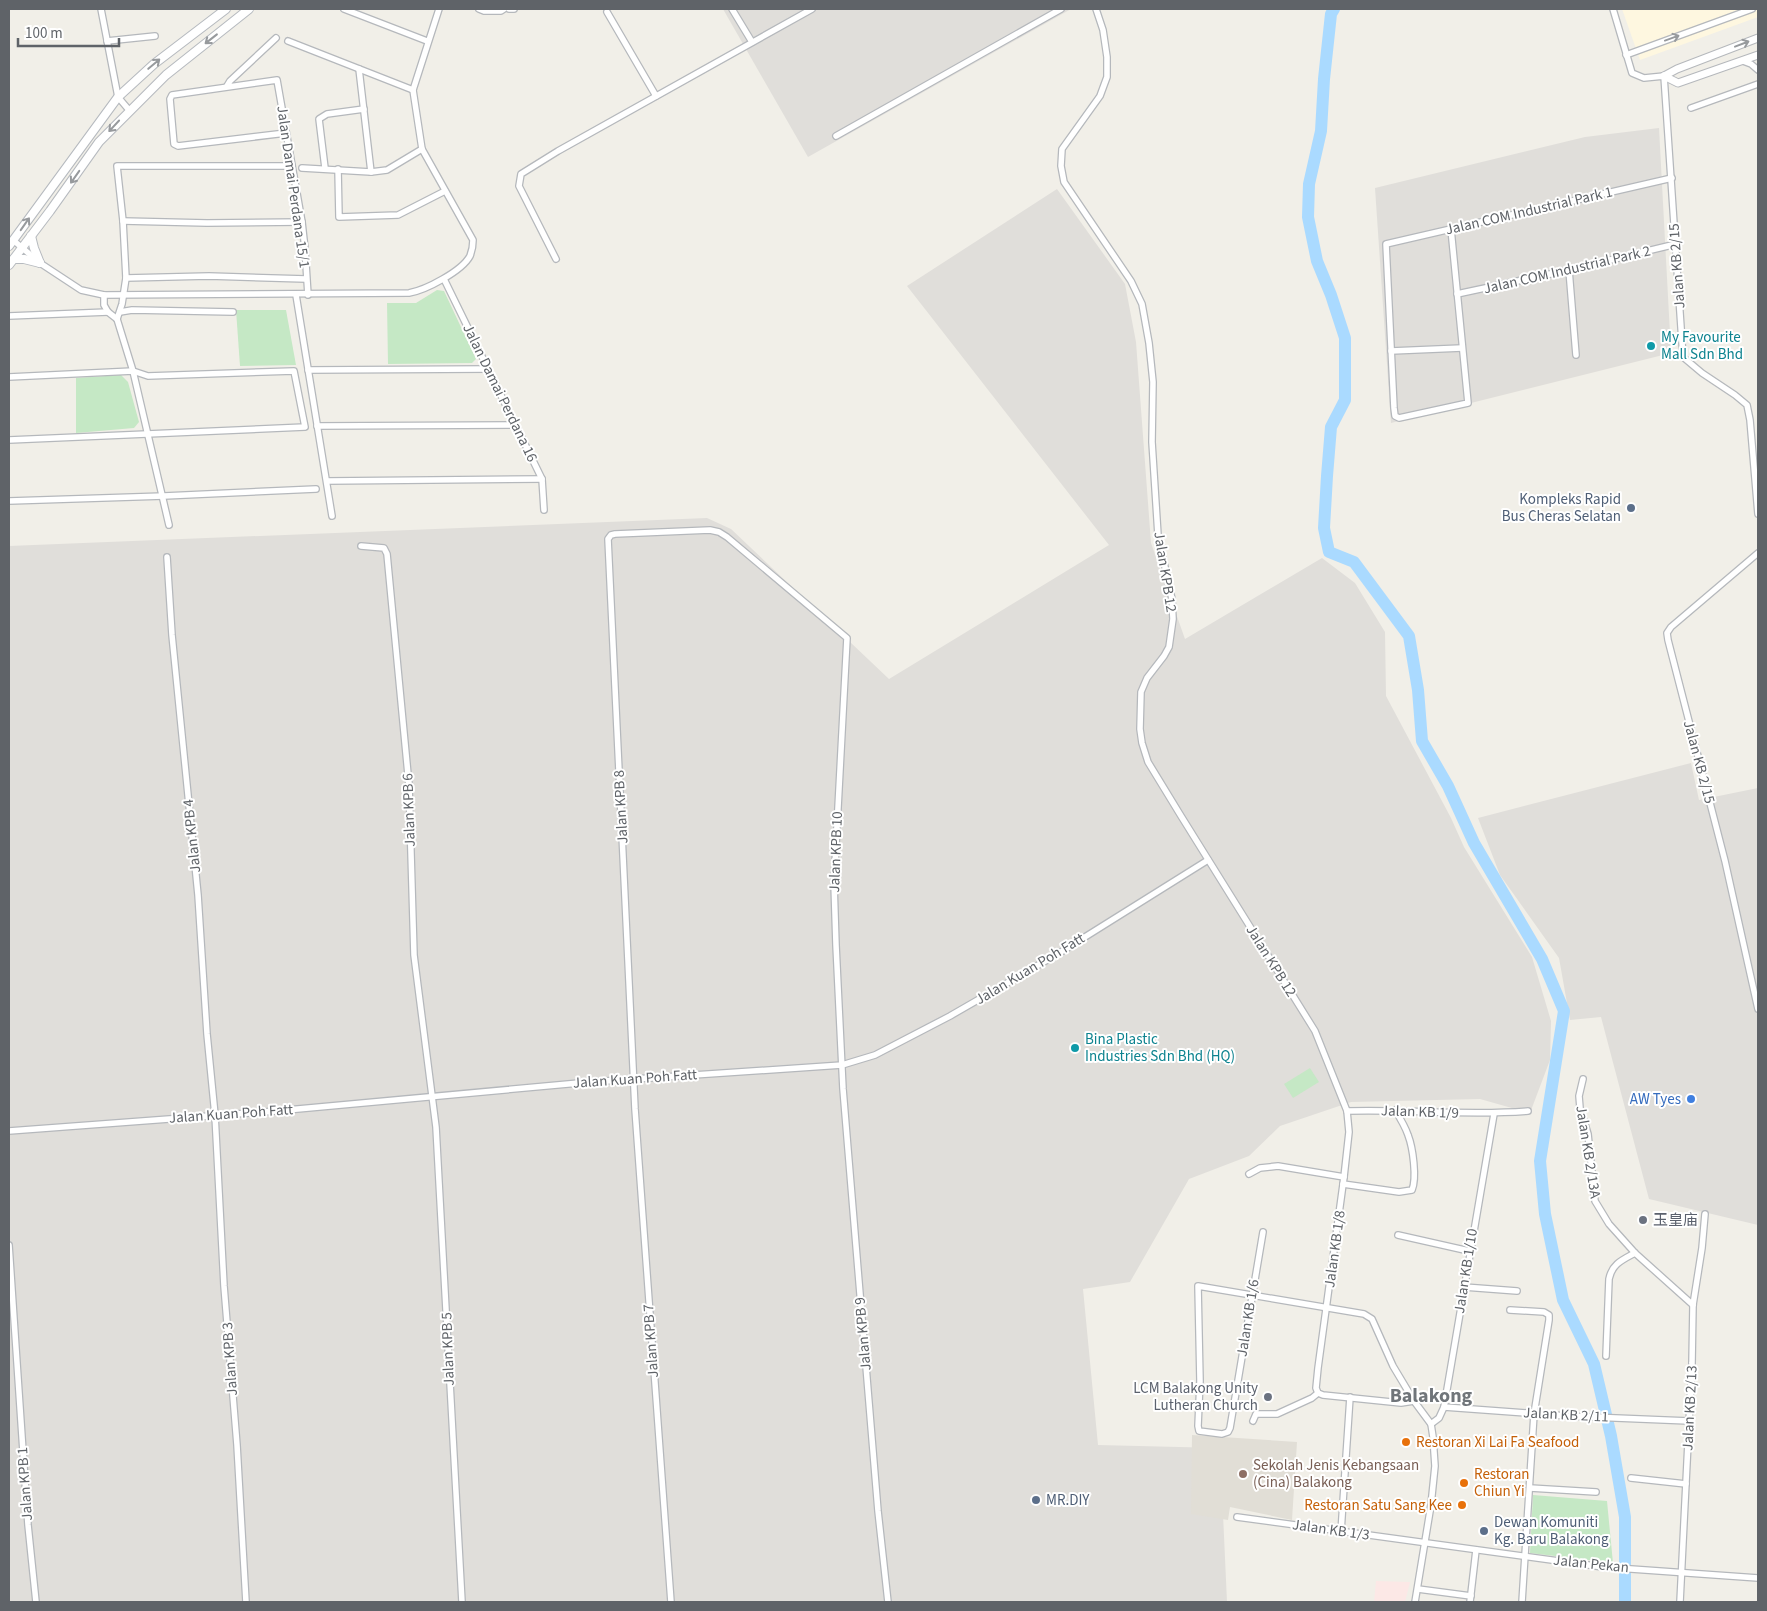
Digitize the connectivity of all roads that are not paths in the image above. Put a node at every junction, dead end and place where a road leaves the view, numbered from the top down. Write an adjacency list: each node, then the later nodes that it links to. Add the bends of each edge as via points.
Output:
1 (101, 9): 20 (street)
2 (226, 9): 34 (main road, one-way to 2, via 154,64)
3 (250, 9): 37 (main road, one-way to 37, via 166,75)
4 (344, 9): 22 (street)
5 (439, 9): 22 (street)
6 (479, 9): 15 (street)
7 (510, 9): 8 (street)
8 (514, 9)
9 (732, 9): 23 (street)
10 (812, 9): 23 (street)
11 (1061, 9): 39 (street)
12 (1096, 9): 96 (street, Jalan KPB 12, via 1103,30 1108,77 1100,96 1062,149 1061,166 1064,182 1131,281 1146,322 1153,382 1152,442 1158,535 1172,599 1173,620 1169,647 1141,692 1142,743 1148,762)
13 (1613, 9): 25 (street)
14 (1752, 9): 25 (street, one-way to 14)
15 (502, 10)
16 (607, 12): 33 (street)
17 (155, 36): 20 (street)
18 (276, 38): 31 (street)
19 (1758, 38): 29 (street, one-way to 19)
20 (107, 40): 34 (street)
21 (288, 41): 27 (street)
22 (428, 41): 32 (street)
23 (752, 42): 33 (street)
24 (1758, 54): 26 (street)
25 (1626, 55): 29 (street, via 1632,73 1637,76)
26 (1743, 60): 28 (street); 29 (street, via 1678,82)
27 (360, 69): 32 (street); 36 (street)
28 (1758, 70)
29 (1664, 76): 46 (street, Jalan KB 2/15)
30 (1758, 84): 35 (street)
31 (227, 86): 38 (street, Jalan Damai Perdana 15/1, via 277,80); 38 (street, via 172,95 174,144)
32 (413, 90): 40 (street)
33 (656, 96): 55 (street, via 521,174 519,186)
34 (118, 97): 37 (street); 52 (main road, one-way to 34)
35 (1691, 108)
36 (364, 109): 43 (street, via 327,114 318,123); 45 (street)
37 (129, 110): 51 (main road, one-way to 51, via 99,142)
38 (286, 133): 41 (street, Jalan Damai Perdana 15/1)
39 (836, 136)
40 (422, 149): 45 (street, via 388,170); 47 (street)
41 (292, 166): 48 (street, via 117,166); 49 (street, Jalan Damai Perdana 15/1)
42 (302, 168): 43 (street)
43 (325, 168): 44 (street)
44 (338, 169): 45 (street); 47 (street, via 339,217 398,215)
45 (371, 172)
46 (1672, 178): 50 (street, Jalan COM Industrial Park 1); 53 (street, Jalan KB 2/15)
47 (444, 190): 61 (street, via 473,240 469,257)
48 (123, 221): 49 (street); 59 (street)
49 (302, 222): 60 (street, Jalan Damai Perdana 15/1)
50 (1451, 229): 63 (street); 73 (street, Jalan COM Industrial Park 1, via 1386,244)
51 (31, 236): 54 (main road); 57 (main road)
52 (11, 243): 54 (street)
53 (1676, 244): 58 (street, Jalan COM Industrial Park 2); 89 (street, Jalan KB 2/15, via 1683,357 1747,405)
54 (23, 248): 56 (main road); 57 (street)
55 (556, 258)
56 (11, 262): 57 (main road, via 24,259)
57 (40, 263): 64 (street, via 81,290)
58 (1569, 270): 63 (street, Jalan COM Industrial Park 2); 74 (street)
59 (126, 278): 60 (street); 62 (street)
60 (306, 279): 66 (street, Jalan Damai Perdana 15/1)
61 (444, 279): 66 (street, via 409,293); 75 (street, Jalan Damai Perdana 16)
62 (123, 294): 64 (street); 65 (street); 68 (street)
63 (1457, 294): 72 (street)
64 (104, 295): 67 (street)
65 (296, 295): 66 (street); 76 (street)
66 (308, 295)
67 (108, 312): 70 (street); 71 (street)
68 (120, 312): 69 (street); 71 (street)
69 (233, 312)
70 (9, 316)
71 (117, 319): 77 (street)
72 (1462, 348): 73 (street); 73 (street, via 1468,404 1398,418 1395,416)
73 (1391, 351)
74 (1576, 355)
75 (488, 368): 76 (street); 79 (street, Jalan Damai Perdana 16)
76 (308, 370): 80 (street)
77 (134, 371): 78 (street); 81 (street); 81 (street, via 148,376 294,371 305,427)
78 (9, 377)
79 (516, 425): 80 (street); 83 (street, Jalan Damai Perdana 16)
80 (317, 426): 84 (street)
81 (148, 435): 82 (street); 86 (street)
82 (9, 440)
83 (542, 479): 84 (street); 88 (street, Jalan Damai Perdana 16)
84 (328, 481): 90 (street)
85 (316, 489): 86 (street)
86 (164, 496): 87 (street); 91 (street)
87 (9, 501)
88 (544, 510)
89 (1758, 514)
90 (332, 516)
91 (169, 525)
92 (611, 535): 98 (street, Jalan KPB 10, via 719,532 847,638 834,883); 99 (street, Jalan KPB 8, via 608,539)
93 (361, 546): 101 (street, Jalan KPB 6, via 384,548 387,554 408,785 414,955)
94 (1758, 553): 97 (street, Jalan KB 2/15, via 1670,627 1667,633 1725,861)
95 (167, 557): 106 (street, Jalan KPB 4)
96 (1208, 860): 98 (street, Jalan Kuan Poh Fatt, via 956,1013 875,1055); 103 (street, Jalan KPB 12, via 1316,1031)
97 (1758, 1009)
98 (842, 1065): 99 (street, Jalan Kuan Poh Fatt); 148 (street, Jalan KPB 9)
99 (634, 1079): 101 (street, Jalan Kuan Poh Fatt); 147 (street, Jalan KPB 7, via 638,1172)
100 (1583, 1079): 115 (street, Jalan KB 2/13A, via 1580,1108 1588,1134 1595,1201 1609,1224)
101 (434, 1096): 106 (street, Jalan Kuan Poh Fatt); 146 (street, Jalan KPB 5)
102 (1395, 1110): 103 (street, Jalan KB 1/9); 105 (street, Jalan KB 1/9); 109 (street, via 1411,1146 1412,1190 1399,1192)
103 (1347, 1111): 109 (street, Jalan KB 1/8, via 1349,1132)
104 (1528, 1111): 105 (street, Jalan KB 1/9)
105 (1494, 1114): 114 (street, Jalan KB 1/10)
106 (216, 1115): 107 (street, Jalan Kuan Poh Fatt); 145 (street, Jalan KPB 3, via 224,1286)
107 (9, 1131)
108 (1249, 1174): 109 (street, via 1260,1168 1278,1166)
109 (1344, 1180): 120 (street, Jalan KB 1/8)
110 (1705, 1214): 119 (street, Jalan KB 2/13)
111 (1263, 1232): 118 (street, Jalan KB 1/6)
112 (1398, 1235): 114 (street)
113 (9, 1245): 144 (street, Jalan KPB 1)
114 (1469, 1251): 116 (street, Jalan KB 1/10)
115 (1634, 1253): 119 (street, Jalan KB 2/13A); 122 (street, via 1611,1269)
116 (1464, 1287): 117 (street); 126 (street, Jalan KB 1/10)
117 (1517, 1292)
118 (1252, 1295): 118 (street, Jalan KB 1/6, via 1198,1286 1199,1431 1222,1434 1230,1428); 120 (street)
119 (1693, 1305): 129 (street, Jalan KB 2/13)
120 (1327, 1308): 123 (street, Jalan KB 1/8); 125 (street, via 1364,1314 1372,1319 1393,1366)
121 (1510, 1310): 127 (street, via 1548,1314)
122 (1606, 1356)
123 (1317, 1390): 124 (street, via 1323,1395); 128 (street, via 1312,1398 1277,1414 1256,1414)
124 (1350, 1397): 125 (street, via 1401,1403); 136 (street)
125 (1414, 1401): 130 (street)
126 (1444, 1407): 127 (street, Jalan KB 2/11); 130 (street, Jalan KB 1/10, via 1439,1418)
127 (1534, 1414): 129 (street, Jalan KB 2/11); 133 (street)
128 (1252, 1421)
129 (1689, 1421): 132 (street, Jalan KB 2/13)
130 (1431, 1424): 137 (street, via 1435,1466)
131 (1631, 1478): 132 (street)
132 (1686, 1484): 140 (street, Jalan KB 2/13)
133 (1530, 1488): 134 (street); 139 (street)
134 (1596, 1492)
135 (1237, 1517): 136 (street, Jalan KB 1/3)
136 (1342, 1532): 137 (street, Jalan KB 1/3)
137 (1426, 1543): 138 (street, Jalan Pekan); 142 (street)
138 (1476, 1550): 139 (street, Jalan Pekan); 143 (street)
139 (1526, 1557): 140 (street, Jalan Pekan); 150 (street)
140 (1682, 1574): 141 (street, Jalan Pekan); 151 (street, Jalan KB 2/13)
141 (1758, 1578)
142 (1418, 1589): 143 (street); 149 (street)
143 (1470, 1599)
144 (36, 1602)
145 (246, 1602)
146 (462, 1602)
147 (671, 1602)
148 (888, 1602)
149 (1415, 1602)
150 (1522, 1602)
151 (1680, 1602)

